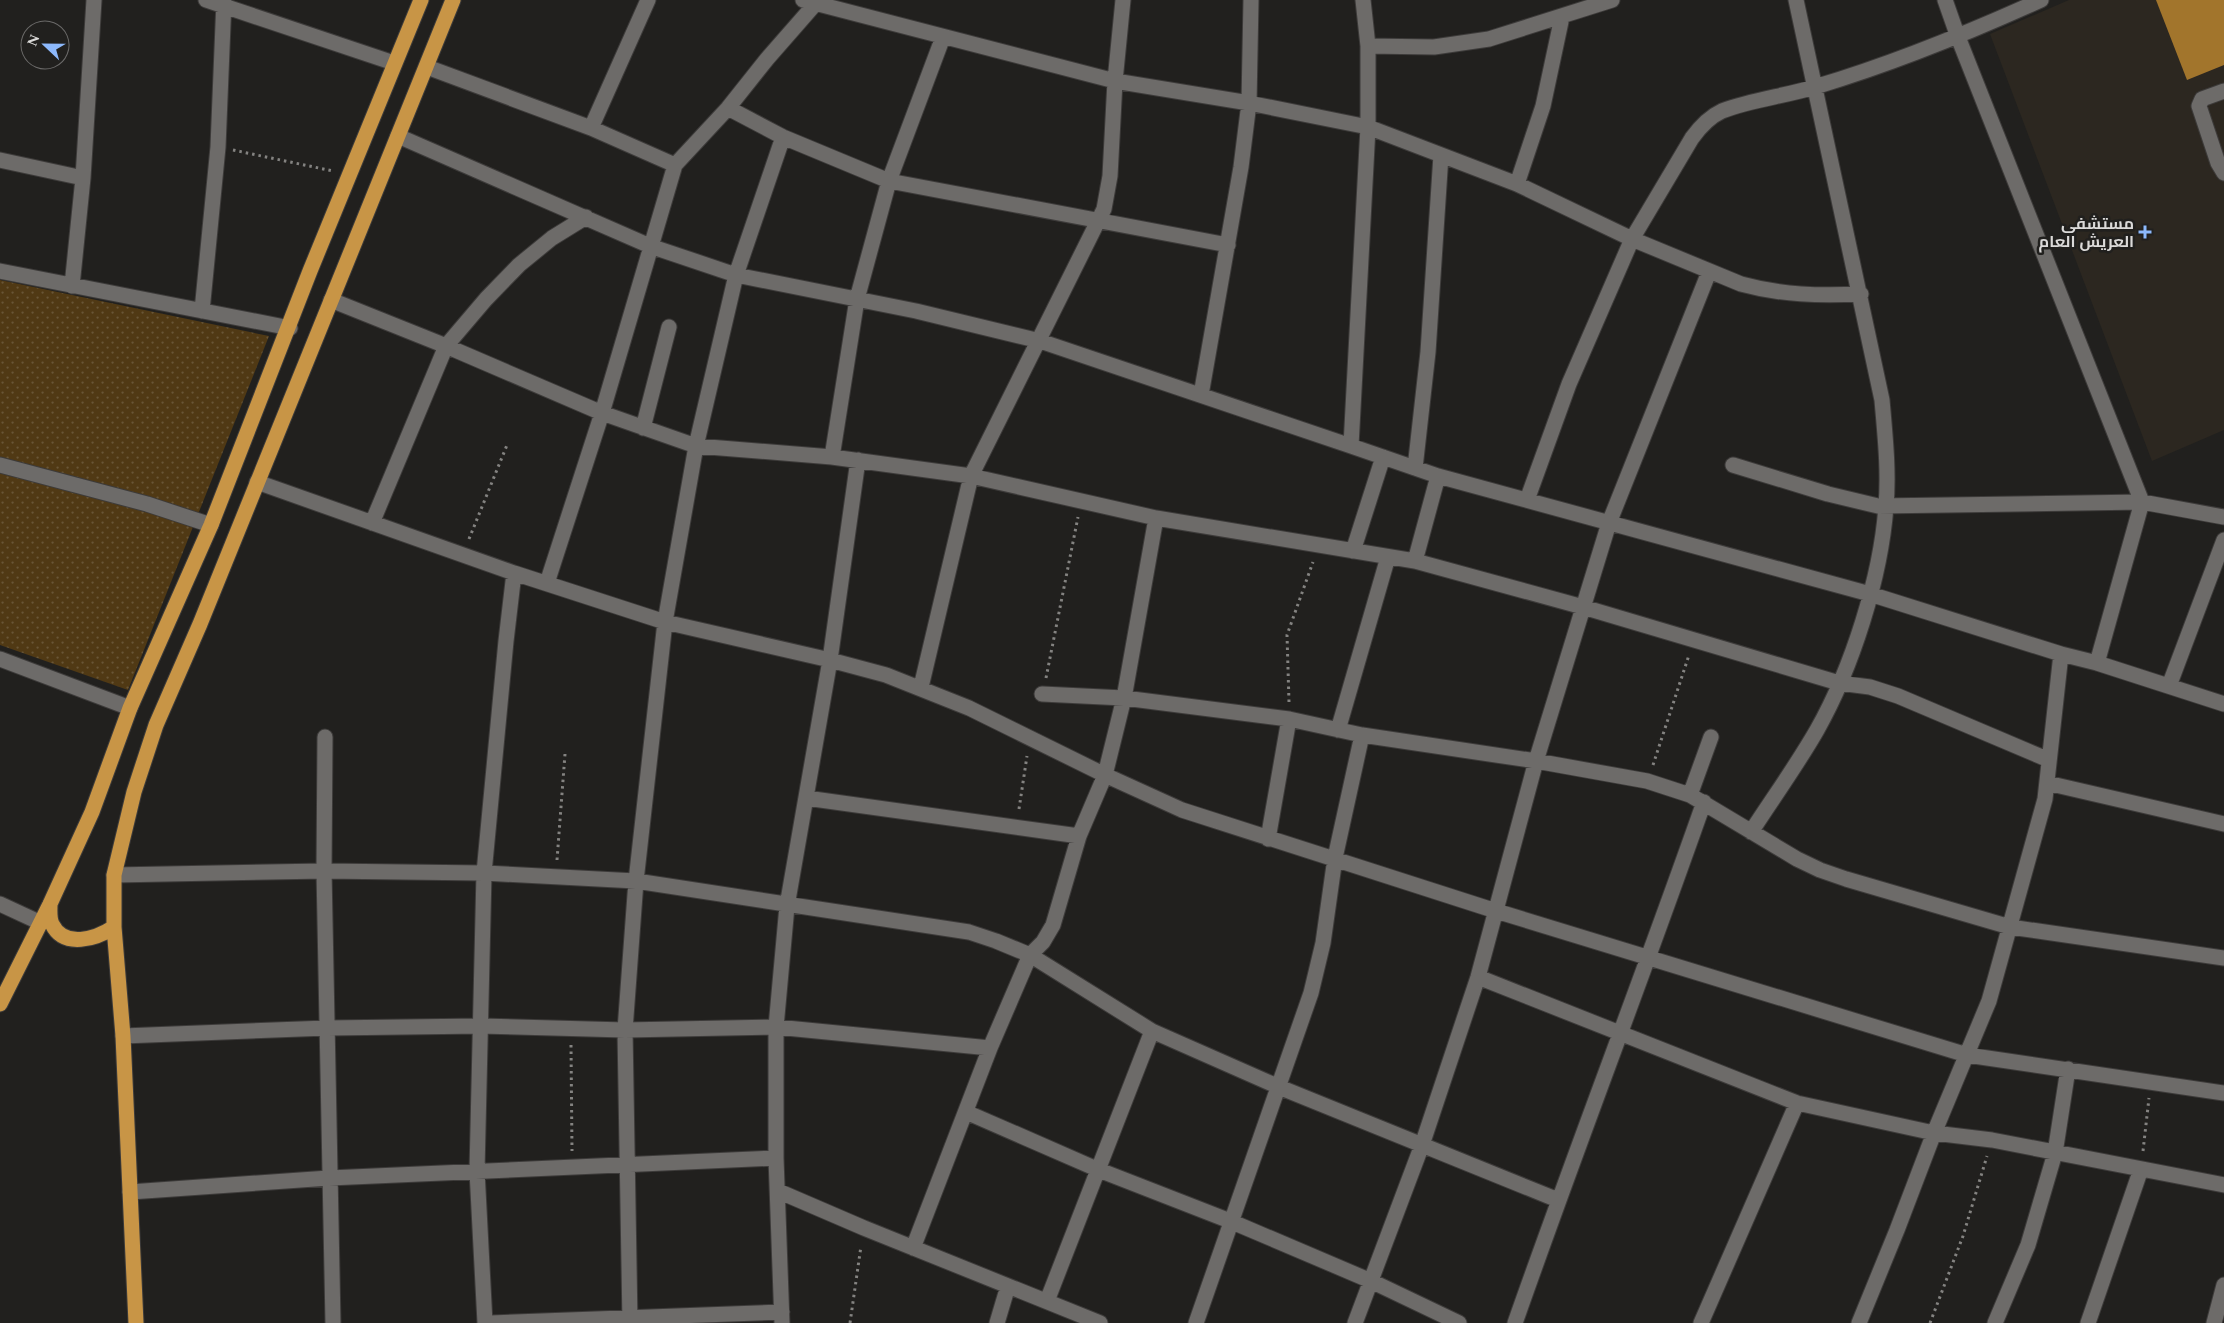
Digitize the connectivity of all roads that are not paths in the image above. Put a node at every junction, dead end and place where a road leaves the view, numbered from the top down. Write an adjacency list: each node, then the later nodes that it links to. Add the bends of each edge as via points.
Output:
1 (94, 0): 34 (street)
2 (206, 0): 13 (street)
3 (421, 0): 19 (highway)
4 (453, 0): 20 (highway)
5 (648, 0): 26 (street)
6 (1123, 0): 21 (street)
7 (1251, 0): 24 (street)
8 (1363, 0): 18 (street)
9 (1612, 0): 15 (street)
10 (1796, 0): 22 (street)
11 (1945, 0): 17 (street)
12 (2041, 0): 17 (street)
13 (224, 2): 19 (street); 49 (street, via 218,147)
14 (810, 2): 16 (street); 25 (street)
15 (1562, 16): 18 (street, via 1489,39 1458,44); 36 (street, via 1544,106)
16 (943, 37): 21 (street); 35 (street)
17 (1958, 37): 22 (street); 69 (street)
18 (1368, 46): 27 (street)
19 (394, 63): 51 (highway)
20 (427, 67): 26 (street); 28 (highway)
21 (1114, 81): 24 (street); 38 (street, via 1110,176)
22 (1816, 87): 39 (street, via 1740,105 1711,116 1692,138); 46 (street)
23 (2224, 91): 33 (street, via 2202,98 2199,106)
24 (1249, 103): 27 (street); 40 (street)
25 (728, 108): 29 (street); 32 (street)
26 (591, 128): 32 (street)
27 (1368, 128): 30 (street); 58 (street)
28 (398, 136): 37 (street); 48 (highway)
29 (783, 137): 35 (street); 44 (street)
30 (1441, 155): 36 (street); 64 (street, via 1429,343)
31 (0, 160): 34 (street)
32 (676, 165): 41 (street)
33 (2224, 173)
34 (83, 178): 45 (street)
35 (889, 181): 38 (street); 47 (street)
36 (1517, 184): 39 (street)
37 (586, 217): 41 (street); 53 (street, via 552,238 519,266)
38 (1100, 221): 40 (street); 52 (street)
39 (1632, 239): 43 (street); 68 (street, via 1575,369)
40 (1228, 245): 54 (street)
41 (650, 246): 44 (street); 55 (street)
42 (0, 271): 45 (street)
43 (1709, 272): 46 (street, via 1774,292 1820,296); 74 (street)
44 (736, 275): 47 (street); 57 (street)
45 (72, 286): 49 (street)
46 (1861, 294): 70 (street, via 1882,400)
47 (857, 299): 52 (street); 59 (street)
48 (331, 300): 53 (street); 67 (highway)
49 (202, 311): 51 (street)
50 (669, 327): 56 (street)
51 (290, 328): 75 (highway)
52 (1040, 341): 54 (street); 65 (street)
53 (446, 346): 55 (street); 73 (street)
54 (1201, 395): 58 (street)
55 (602, 413): 56 (street); 81 (street)
56 (643, 428): 57 (street)
57 (696, 446): 59 (street); 84 (street)
58 (1352, 446): 60 (street)
59 (832, 457): 61 (street)
60 (1383, 457): 64 (street); 77 (street)
61 (858, 460): 65 (street); 87 (street)
62 (0, 465): 75 (street, via 147,504)
63 (1733, 465): 70 (street, via 1849,500)
64 (1415, 468): 66 (street)
65 (971, 476): 72 (street); 91 (street)
66 (1438, 476): 68 (street); 79 (street)
67 (257, 482): 73 (street); 114 (highway, via 156,725 134,792)
68 (1527, 500): 74 (street)
69 (2142, 502): 70 (street); 71 (street); 88 (street)
70 (1886, 506): 82 (street)
71 (2224, 517)
72 (1156, 518): 77 (street); 93 (street)
73 (372, 524): 80 (street)
74 (1609, 524): 82 (street); 83 (street)
75 (211, 525): 95 (highway)
76 (2224, 540): 90 (street)
77 (1353, 551): 78 (street)
78 (1388, 556): 79 (street); 97 (street)
79 (1415, 561): 83 (street)
80 (514, 573): 81 (street); 113 (street)
81 (547, 583): 84 (street)
82 (1870, 594): 85 (street); 89 (street)
83 (1582, 607): 89 (street); 102 (street)
84 (665, 622): 87 (street); 115 (street)
85 (2061, 654): 88 (street); 101 (street)
86 (0, 659): 95 (street)
87 (830, 660): 91 (street); 105 (street)
88 (2097, 663): 90 (street)
89 (1840, 683): 101 (street, via 1870,687 1898,696); 108 (street, via 1804,752)
90 (2169, 686): 94 (street)
91 (921, 687): 103 (street)
92 (1042, 694): 93 (street)
93 (1124, 698): 96 (street); 103 (street)
94 (2224, 704)
95 (130, 708): 117 (highway, via 92,812)
96 (1290, 719): 97 (street); 110 (street)
97 (1338, 730): 98 (street)
98 (1362, 735): 102 (street); 111 (street)
99 (325, 737): 112 (street)
100 (1711, 737): 106 (street)
101 (2049, 760): 104 (street)
102 (1536, 761): 106 (street, via 1648,781); 119 (street)
103 (1104, 775): 109 (street); 110 (street, via 1182,810)
104 (2047, 783): 107 (street); 122 (street)
105 (806, 798): 109 (street); 118 (street)
106 (1697, 798): 108 (street); 124 (street)
107 (2224, 824)
108 (1751, 832): 122 (street, via 1820,870)
109 (1079, 836): 123 (street, via 1054,925 1044,942)
110 (1268, 839): 111 (street)
111 (1335, 858): 119 (street); 138 (street, via 1319,963)
112 (324, 871): 113 (street); 114 (street); 130 (street)
113 (484, 873): 115 (street); 128 (street)
114 (114, 875): 121 (highway)
115 (636, 881): 118 (street); 131 (street)
116 (0, 904): 120 (street)
117 (50, 904): 120 (highway); 121 (highway, via 51,922 58,934 75,940 99,937)
118 (787, 906): 123 (street, via 955,930 996,940); 129 (street)
119 (1496, 910): 124 (street); 126 (street)
120 (40, 923): 127 (highway)
121 (114, 927): 134 (highway)
122 (2010, 928): 125 (street); 136 (street, via 1989,1001)
123 (1030, 955): 132 (street); 135 (street)
124 (1649, 958): 133 (street); 136 (street)
125 (2224, 958)
126 (1478, 978): 133 (street); 143 (street)
127 (0, 1004)
128 (480, 1026): 130 (street); 131 (street); 149 (street)
129 (776, 1027): 131 (street); 135 (street); 145 (street)
130 (327, 1028): 134 (street); 150 (street)
131 (625, 1030): 146 (street)
132 (1152, 1031): 138 (street); 148 (street)
133 (1621, 1035): 140 (street); 154 (street)
134 (123, 1036): 152 (highway)
135 (990, 1048): 141 (street)
136 (1967, 1055): 137 (street); 142 (street)
137 (2068, 1069): 139 (street); 144 (street)
138 (1279, 1087): 143 (street); 155 (street)
139 (2224, 1093)
140 (1797, 1103): 142 (street); 173 (street)
141 (966, 1112): 148 (street); 156 (street)
142 (1934, 1133): 144 (street, via 1992,1140); 174 (street)
143 (1422, 1145): 154 (street); 157 (street)
144 (2055, 1153): 147 (street); 175 (street, via 2028,1245)
145 (776, 1158): 146 (street); 153 (street)
146 (627, 1163): 149 (street); 162 (street)
147 (2141, 1169): 151 (street); 176 (street)
148 (1099, 1170): 155 (street); 160 (street)
149 (477, 1171): 150 (street); 165 (street)
150 (329, 1178): 152 (street); 164 (street)
151 (2224, 1185)
152 (130, 1192): 163 (highway)
153 (778, 1192): 156 (street); 161 (street)
154 (1558, 1200): 172 (street)
155 (1230, 1221): 157 (street); 169 (street)
156 (914, 1248): 159 (street)
157 (1370, 1281): 170 (street); 171 (street)
158 (2224, 1285): 177 (street)
159 (1008, 1286): 160 (street); 167 (street)
160 (1047, 1302): 168 (street)
161 (782, 1318): 162 (street)
162 (630, 1320): 166 (street)
163 (136, 1323)
164 (333, 1323)
165 (485, 1323)
166 (491, 1323)
167 (997, 1323)
168 (1100, 1323)
169 (1196, 1323)
170 (1355, 1323)
171 (1459, 1323)
172 (1515, 1323)
173 (1701, 1323)
174 (1859, 1323)
175 (1995, 1323)
176 (2088, 1323)
177 (2214, 1323)

